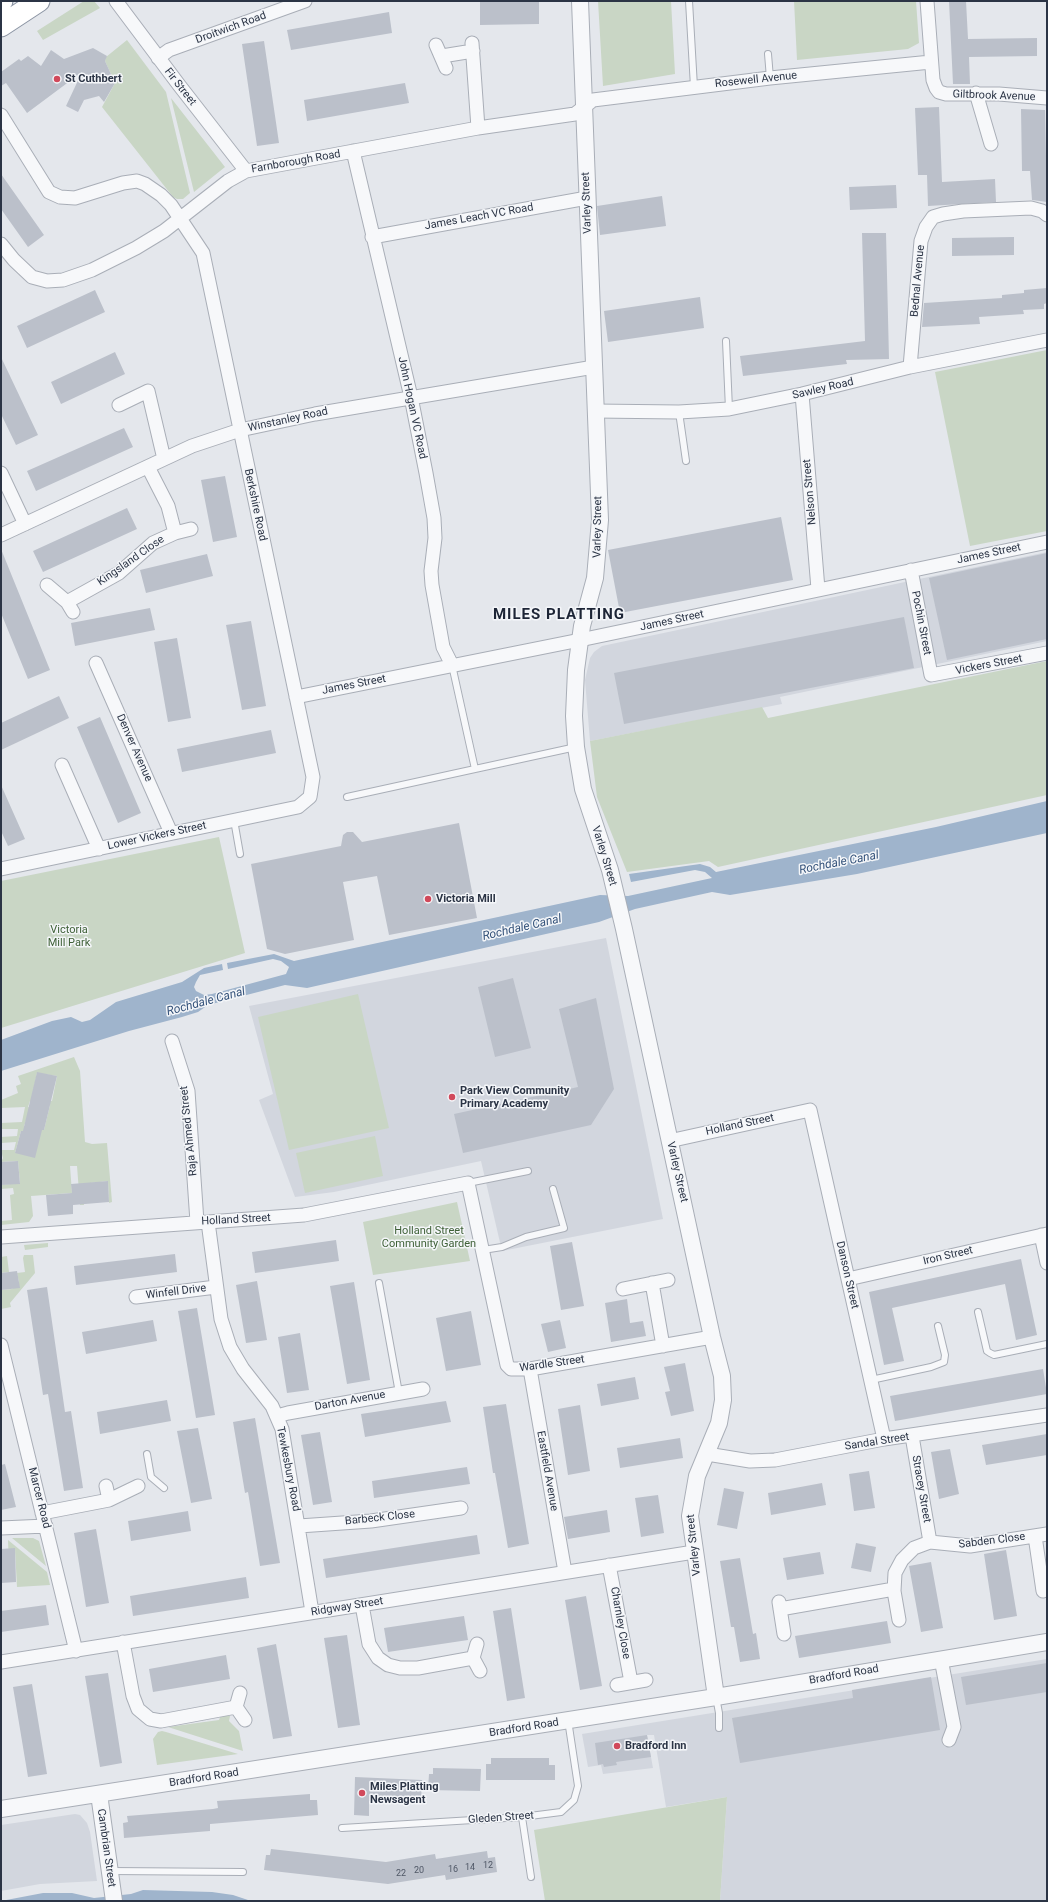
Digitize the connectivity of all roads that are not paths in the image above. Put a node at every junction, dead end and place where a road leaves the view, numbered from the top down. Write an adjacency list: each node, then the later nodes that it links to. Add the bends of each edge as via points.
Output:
1 (39, 1): 7 (highway)
2 (116, 1): 10 (street, Fir Street)
3 (305, 1): 10 (street, Droitwich Road, via 170,50)
4 (580, 1): 16 (street, Varley Street)
5 (689, 1): 13 (lane)
6 (927, 1): 11 (street, Giltbrook Avenue)
7 (1, 26)
8 (768, 54): 12 (lane)
9 (441, 56): 18 (street, via 473,47)
10 (158, 58): 21 (street, Fir Street)
11 (931, 62): 12 (street, Rosewell Avenue); 14 (street, Giltbrook Avenue, via 933,80 939,92 954,95)
12 (770, 78): 13 (street, Rosewell Avenue)
13 (694, 87): 16 (street, Rosewell Avenue, via 593,100)
14 (976, 93): 15 (street, Giltbrook Avenue); 19 (street)
15 (1047, 98)
16 (584, 106): 18 (street, Farnborough Road, via 575,114); 22 (street, Varley Street)
17 (1, 115): 24 (street, Berkshire Road, via 43,185 54,196 75,198 137,181 161,194)
18 (478, 128): 20 (street, Farnborough Road)
19 (991, 144)
20 (352, 152): 21 (street, Farnborough Road); 25 (street, John Hogan VC Road)
21 (246, 171): 24 (street, Farnborough Road, via 228,181)
22 (587, 198): 25 (street, James Leach VC Road); 29 (street, Varley Street)
23 (1047, 215): 30 (street, Bednal Avenue, via 1032,208 963,211 934,217 926,227 921,241)
24 (180, 218): 26 (street, Farnborough Road, via 154,237 117,258 85,272 54,281 32,277); 37 (street, Berkshire Road, via 203,253)
25 (372, 237): 32 (street, John Hogan VC Road)
26 (1, 244)
27 (1047, 340): 30 (street, Sawley Road)
28 (726, 341): 34 (lane)
29 (594, 367): 32 (street, Winstanley Road); 35 (street, Varley Street)
30 (910, 367): 31 (street, Sawley Road)
31 (802, 394): 34 (street, Sawley Road); 49 (street, Nelson Street)
32 (411, 397): 37 (street, Winstanley Road); 53 (street, John Hogan VC Road, via 434,518 432,586 443,647)
33 (119, 405): 38 (street, via 148,391)
34 (729, 409): 36 (street, Sawley Road)
35 (595, 411): 36 (street, Sawley Road); 50 (street, Varley Street, via 600,538 595,578)
36 (679, 412): 39 (lane)
37 (240, 430): 38 (street, Winstanley Road, via 200,443); 55 (street, Berkshire Road)
38 (164, 459): 40 (street, Winstanley Road)
39 (686, 461)
40 (148, 467): 42 (street, Winstanley Road); 44 (street, Kingsland Close, via 168,506)
41 (1, 473): 42 (street)
42 (25, 524): 45 (street, Winstanley Road)
43 (191, 529): 44 (street, Kingsland Close)
44 (175, 533): 48 (street, Kingsland Close, via 153,543 109,580 70,607)
45 (1, 535)
46 (1047, 542): 47 (street, James Street)
47 (910, 570): 49 (street, James Street); 54 (street, Pochin Street)
48 (47, 585)
49 (818, 589): 50 (street, James Street)
50 (580, 640): 53 (street, James Street); 56 (street, Varley Street, via 575,695)
51 (1047, 653): 54 (street, Vickers Street)
52 (96, 663): 62 (street, Denver Avenue)
53 (452, 665): 55 (street, James Street); 58 (lane)
54 (931, 675)
55 (296, 697): 59 (street, Berkshire Road, via 313,777)
56 (576, 747): 58 (lane); 68 (street, Varley Street, via 583,789 614,885)
57 (62, 765): 63 (street)
58 (475, 769): 60 (lane)
59 (310, 797): 61 (street, Lower Vickers Street, via 298,807)
60 (347, 797)
61 (234, 820): 62 (street, Lower Vickers Street); 64 (lane)
62 (171, 833): 63 (street, Lower Vickers Street)
63 (99, 849): 65 (street, Lower Vickers Street)
64 (240, 854)
65 (1, 869)
66 (172, 1041): 72 (street, Raja Ahmed Street, via 188,1091)
67 (810, 1110): 68 (street, Holland Street); 77 (street, Danson Street)
68 (669, 1140): 86 (street, Varley Street)
69 (528, 1171): 70 (lane)
70 (468, 1183): 72 (street, Holland Street, via 304,1215); 75 (street, Wardle Street)
71 (553, 1189): 75 (lane, via 564,1228 526,1237 502,1247)
72 (203, 1222): 74 (street, Holland Street); 81 (street, Tewkesbury Road)
73 (1044, 1234): 76 (street); 77 (street, Iron Street)
74 (1, 1237)
75 (483, 1250): 90 (street, Wardle Street, via 507,1365 516,1370)
76 (1047, 1263)
77 (848, 1279): 91 (street, Danson Street)
78 (668, 1280): 80 (street)
79 (379, 1283): 93 (lane)
80 (652, 1283): 82 (street); 89 (street)
81 (216, 1287): 83 (street, Winfell Drive); 95 (street, Tewkesbury Road, via 221,1318 230,1346)
82 (623, 1289)
83 (136, 1297)
84 (978, 1312): 87 (lane, via 987,1351 990,1354)
85 (938, 1326): 91 (lane, via 945,1355 944,1362)
86 (712, 1337): 89 (street, Wardle Street); 99 (street, Varley Street, via 722,1376 723,1400 719,1423)
87 (1047, 1344)
88 (1, 1345): 106 (street, Marcer Road)
89 (663, 1346): 90 (street, Wardle Street)
90 (530, 1369): 114 (street, Eastfield Avenue)
91 (871, 1380): 97 (street, Danson Street)
92 (423, 1389): 93 (street, Darton Avenue)
93 (399, 1392): 95 (street, Darton Avenue)
94 (1047, 1415): 96 (street, Sandal Street)
95 (277, 1416): 108 (street, Tewkesbury Road, via 286,1443)
96 (912, 1436): 97 (street, Sandal Street); 111 (street, Stracey Street)
97 (884, 1439): 99 (street, Sandal Street, via 775,1460 750,1461)
98 (147, 1454): 100 (lane)
99 (707, 1454): 112 (street, Varley Street, via 697,1476 692,1499 690,1516)
100 (151, 1477): 102 (lane); 103 (lane)
101 (106, 1486): 104 (street)
102 (138, 1486): 104 (street)
103 (164, 1488)
104 (109, 1500): 106 (street)
105 (461, 1508): 108 (street, Barbeck Close, via 371,1521)
106 (42, 1513): 107 (street, Marcer Road)
107 (46, 1526): 109 (street); 124 (street, Marcer Road)
108 (299, 1526): 118 (street, Tewkesbury Road)
109 (1, 1528)
110 (1041, 1535): 111 (street, Sabden Close, via 970,1546); 116 (street)
111 (930, 1542): 115 (street, Sabden Close, via 914,1548 902,1560 895,1573)
112 (694, 1552): 113 (street, Ridgway Street); 133 (street, Varley Street)
113 (609, 1565): 114 (street, Ridgway Street); 130 (street, Charnley Close)
114 (565, 1572): 117 (street, Ridgway Street)
115 (894, 1589): 119 (street, Sabden Close); 120 (street, via 779,1606)
116 (1043, 1591)
117 (362, 1605): 118 (street, Ridgway Street); 125 (street, via 369,1644 378,1658 388,1665 418,1668)
118 (312, 1612): 121 (street, Ridgway Street)
119 (899, 1620)
120 (784, 1634)
121 (123, 1642): 124 (street, Ridgway Street); 134 (street, via 132,1696 148,1725)
122 (1047, 1642): 126 (street, Bradford Road)
123 (477, 1644): 125 (street)
124 (76, 1651): 127 (street, Ridgway Street)
125 (473, 1658): 128 (street)
126 (941, 1659): 133 (street, Bradford Road); 138 (street, via 954,1727)
127 (1, 1662)
128 (480, 1671)
129 (646, 1680): 130 (street)
130 (631, 1682): 131 (street)
131 (617, 1685)
132 (240, 1693): 134 (street)
133 (716, 1697): 136 (street, Bradford Road); 137 (lane)
134 (236, 1707): 135 (street)
135 (245, 1720)
136 (568, 1720): 139 (street, Bradford Road); 141 (lane, Gleden Street, via 578,1786 574,1800 561,1812)
137 (719, 1728)
138 (949, 1740)
139 (99, 1794): 140 (street, Bradford Road); 144 (street, Cambrian Street)
140 (1, 1810)
141 (522, 1817): 142 (lane, Gleden Street); 145 (lane)
142 (342, 1828)
143 (243, 1872): 144 (lane)
144 (110, 1876): 146 (street, Cambrian Street)
145 (531, 1877)
146 (114, 1901)

